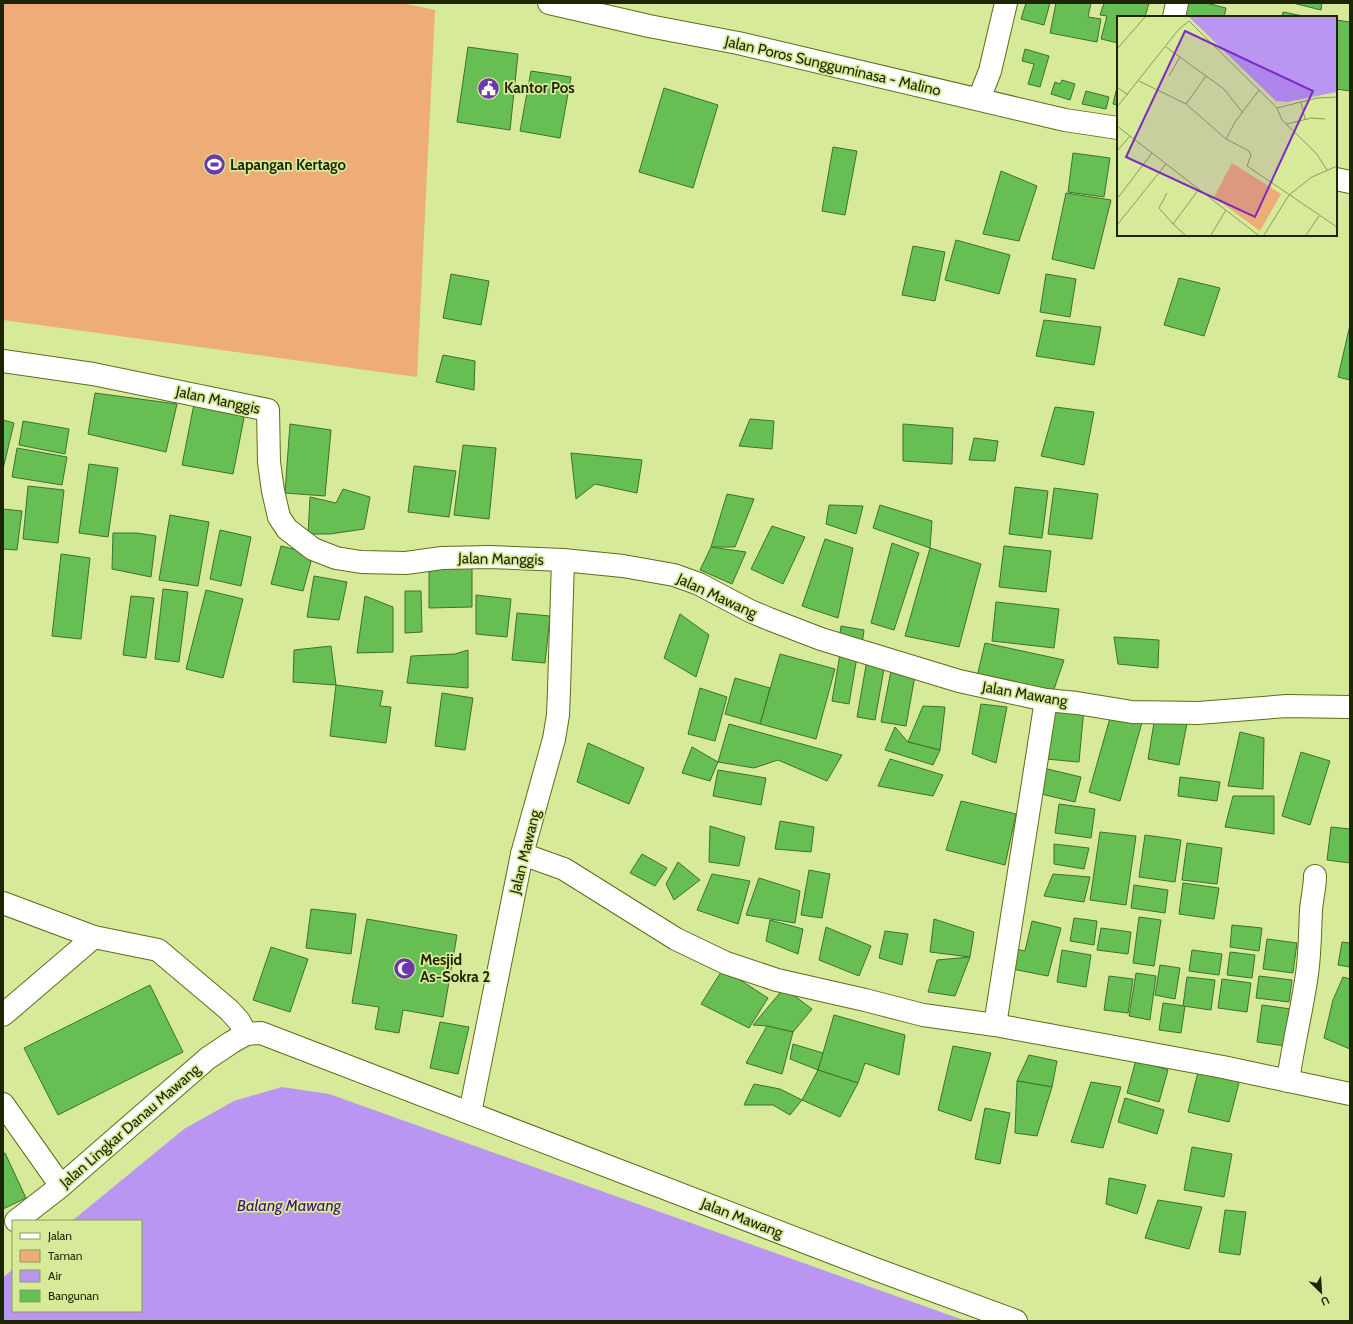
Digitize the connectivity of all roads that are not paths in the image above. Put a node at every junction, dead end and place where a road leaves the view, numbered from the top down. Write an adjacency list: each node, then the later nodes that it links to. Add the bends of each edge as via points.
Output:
1 (548, 3): 4 (street, Jalan Poros Sungguminasa - Malino)
2 (1006, 3): 6 (street, via 990,70)
3 (1177, 3): 5 (street)
4 (594, 8): 6 (street, Jalan Poros Sungguminasa - Malino)
5 (1174, 16)
6 (979, 99): 7 (street, Jalan Poros Sungguminasa - Malino, via 1065,120)
7 (1117, 128)
8 (1337, 179): 9 (street)
9 (1350, 182)
10 (3, 361): 11 (street, Jalan Manggis, via 93,374 268,410 268,462 279,517 287,529 313,549 336,558 361,562 406,563 442,558 489,557)
11 (563, 560): 12 (street, Jalan Mawang, via 623,566 674,575 699,584 750,611 821,639 959,681); 14 (street, Jalan Mawang, via 558,715 554,739)
12 (1046, 700): 13 (street, Jalan Mawang, via 1132,712 1198,714 1287,706); 19 (street)
13 (1350, 707)
14 (522, 854): 19 (street, via 564,868 676,939 726,963 777,980 923,1015); 24 (street, Jalan Mawang)
15 (1315, 876): 21 (street, via 1307,975)
16 (3, 903): 17 (street)
17 (94, 937): 18 (street); 20 (street, via 158,950 229,1010)
18 (3, 1015)
19 (995, 1025): 21 (street)
20 (246, 1034): 24 (street, Jalan Mawang, via 261,1033 273,1037); 25 (street, Jalan Lingkar Danau Mawang, via 208,1058)
21 (1288, 1081): 22 (street)
22 (1350, 1094)
23 (3, 1104): 25 (street)
24 (470, 1113): 29 (street, Jalan Mawang)
25 (61, 1186): 26 (street, Jalan Lingkar Danau Mawang)
26 (17, 1220)
27 (12, 1224): 28 (street)
28 (3, 1231)
29 (1016, 1321)

